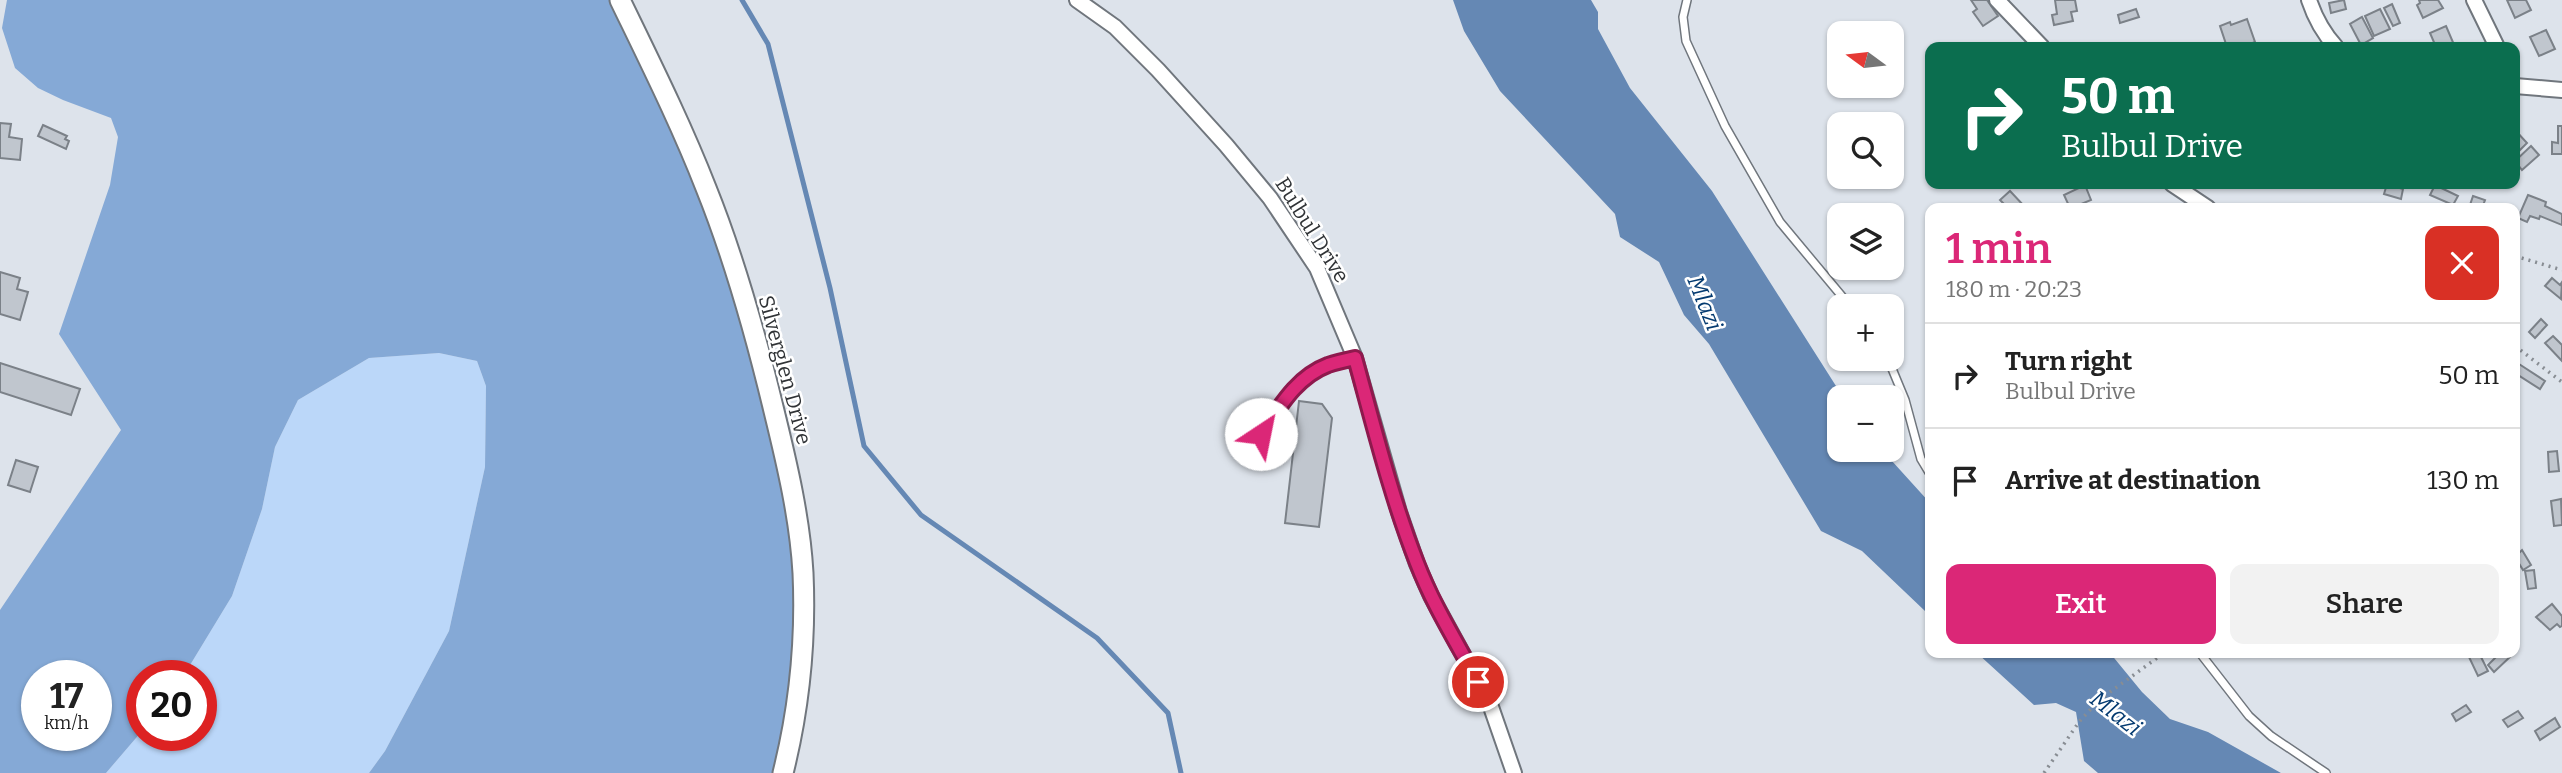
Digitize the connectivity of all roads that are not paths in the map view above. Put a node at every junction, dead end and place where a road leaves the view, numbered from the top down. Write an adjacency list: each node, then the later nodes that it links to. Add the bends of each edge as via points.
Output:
1 (620, 0): 20 (street, Silverglen Drive, via 707,189 744,300 782,443 803,572 799,679)
2 (1077, 0): 15 (street, Bulbul Drive, via 1115,27 1158,70 1270,198 1317,268)
3 (1687, 0): 14 (lane, via 1686,41 1725,126 1780,222)
4 (1997, 0): 7 (street)
5 (2309, 0): 8 (street)
6 (2474, 0): 9 (street)
7 (2037, 42)
8 (2333, 42)
9 (2495, 42)
10 (2520, 86): 11 (street)
11 (2562, 90)
12 (2180, 189): 13 (street)
13 (2200, 203)
14 (1840, 294)
15 (1355, 358): 17 (lane, via 1328,365 1306,378 1286,396); 21 (street, Bulbul Drive, via 1417,564 1490,704)
16 (1893, 371): 18 (lane)
17 (1261, 434)
18 (1925, 466)
19 (2204, 658): 22 (lane, via 2249,716)
20 (783, 773)
21 (1514, 773)
22 (2326, 773)

